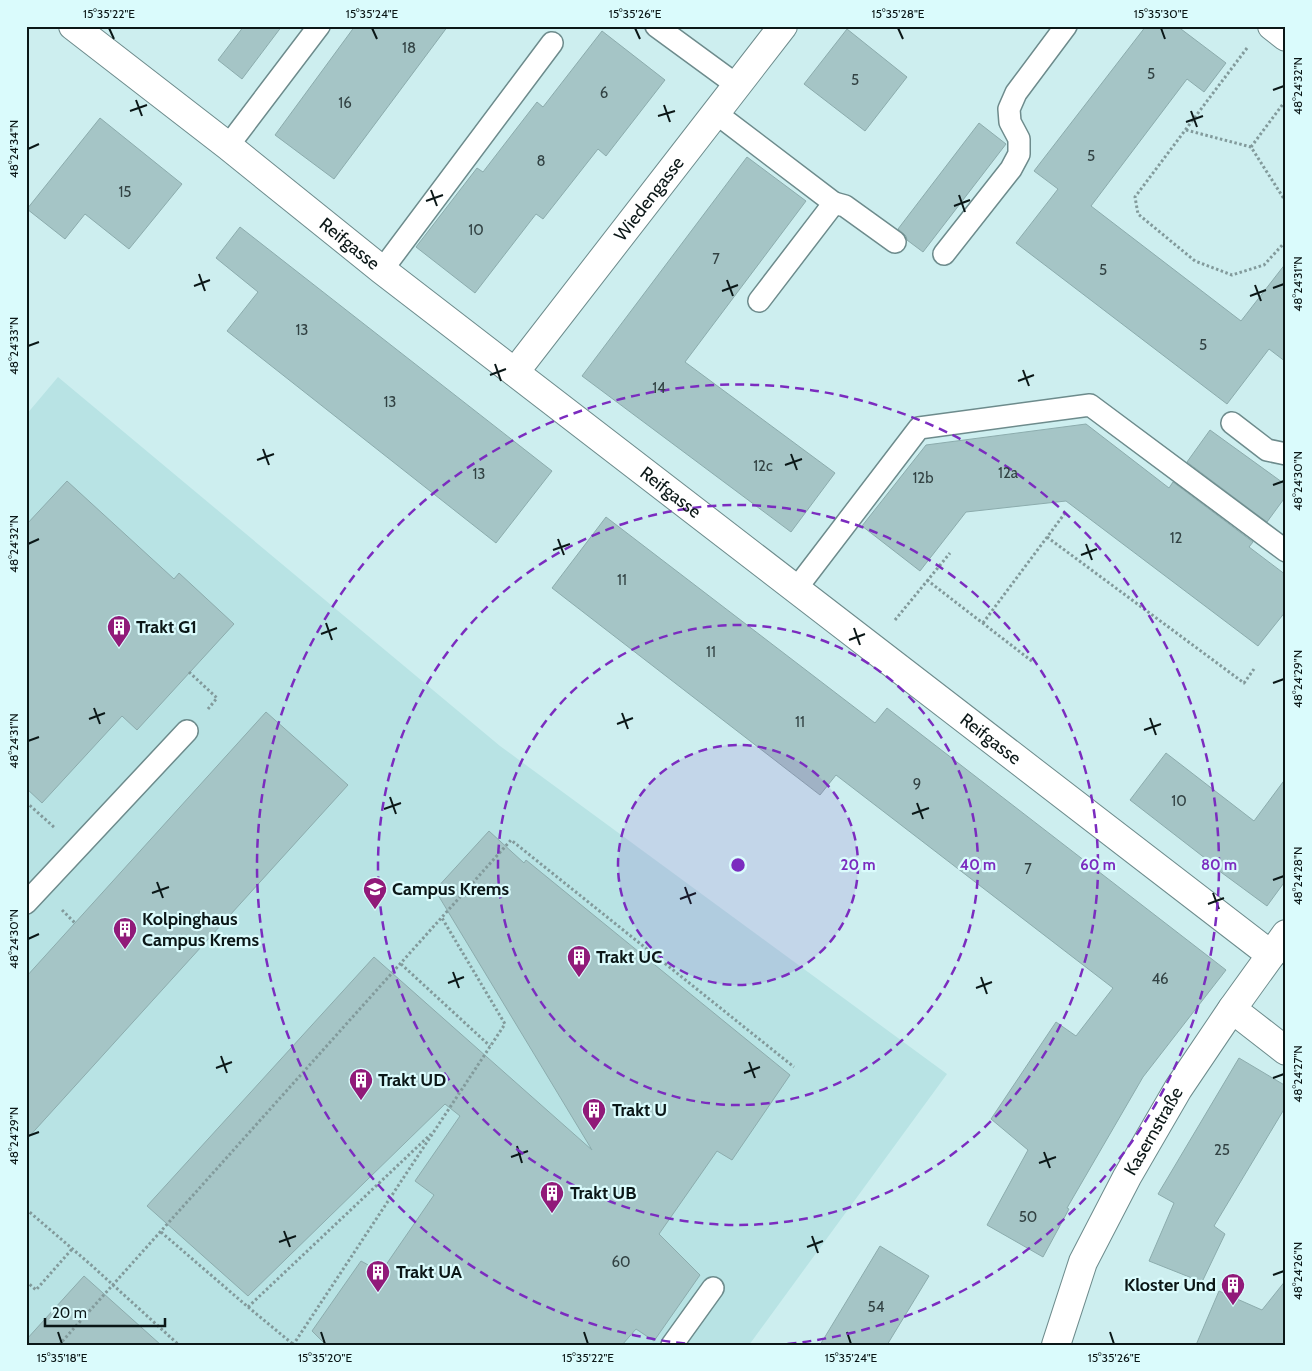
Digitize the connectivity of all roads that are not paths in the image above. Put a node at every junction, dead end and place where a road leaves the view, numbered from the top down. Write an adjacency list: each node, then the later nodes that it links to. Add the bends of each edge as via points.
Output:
1 (73, 26): 11 (street, Reifgasse)
2 (319, 26): 11 (lane)
3 (783, 26): 9 (street, Wiedengasse)
4 (1066, 26): 14 (lane, via 1016,93 1009,109 1010,122 1019,138 1019,154 1011,169)
5 (1272, 26): 7 (street)
6 (670, 30): 9 (lane)
7 (1286, 37)
8 (552, 43): 15 (lane)
9 (738, 86): 10 (street, Wiedengasse)
10 (717, 114): 12 (lane); 17 (street, Wiedengasse)
11 (228, 146): 15 (street, Reifgasse)
12 (834, 203): 13 (lane, via 845,206); 16 (lane)
13 (895, 242)
14 (944, 254)
15 (382, 270): 17 (street, Reifgasse)
16 (759, 302)
17 (515, 372): 21 (street, Reifgasse)
18 (1232, 423): 19 (lane, via 1267,450)
19 (1286, 454)
20 (1286, 551): 21 (lane, via 1090,405 919,428)
21 (796, 589): 24 (street, Reifgasse)
22 (187, 731): 23 (lane)
23 (26, 903)
24 (1278, 944): 25 (street, Kasernstraße)
25 (1232, 1009): 26 (street); 29 (street, Kasernstraße, via 1178,1089 1127,1176 1083,1262)
26 (1286, 1052)
27 (713, 1288): 28 (lane)
28 (672, 1345)
29 (1056, 1345)

